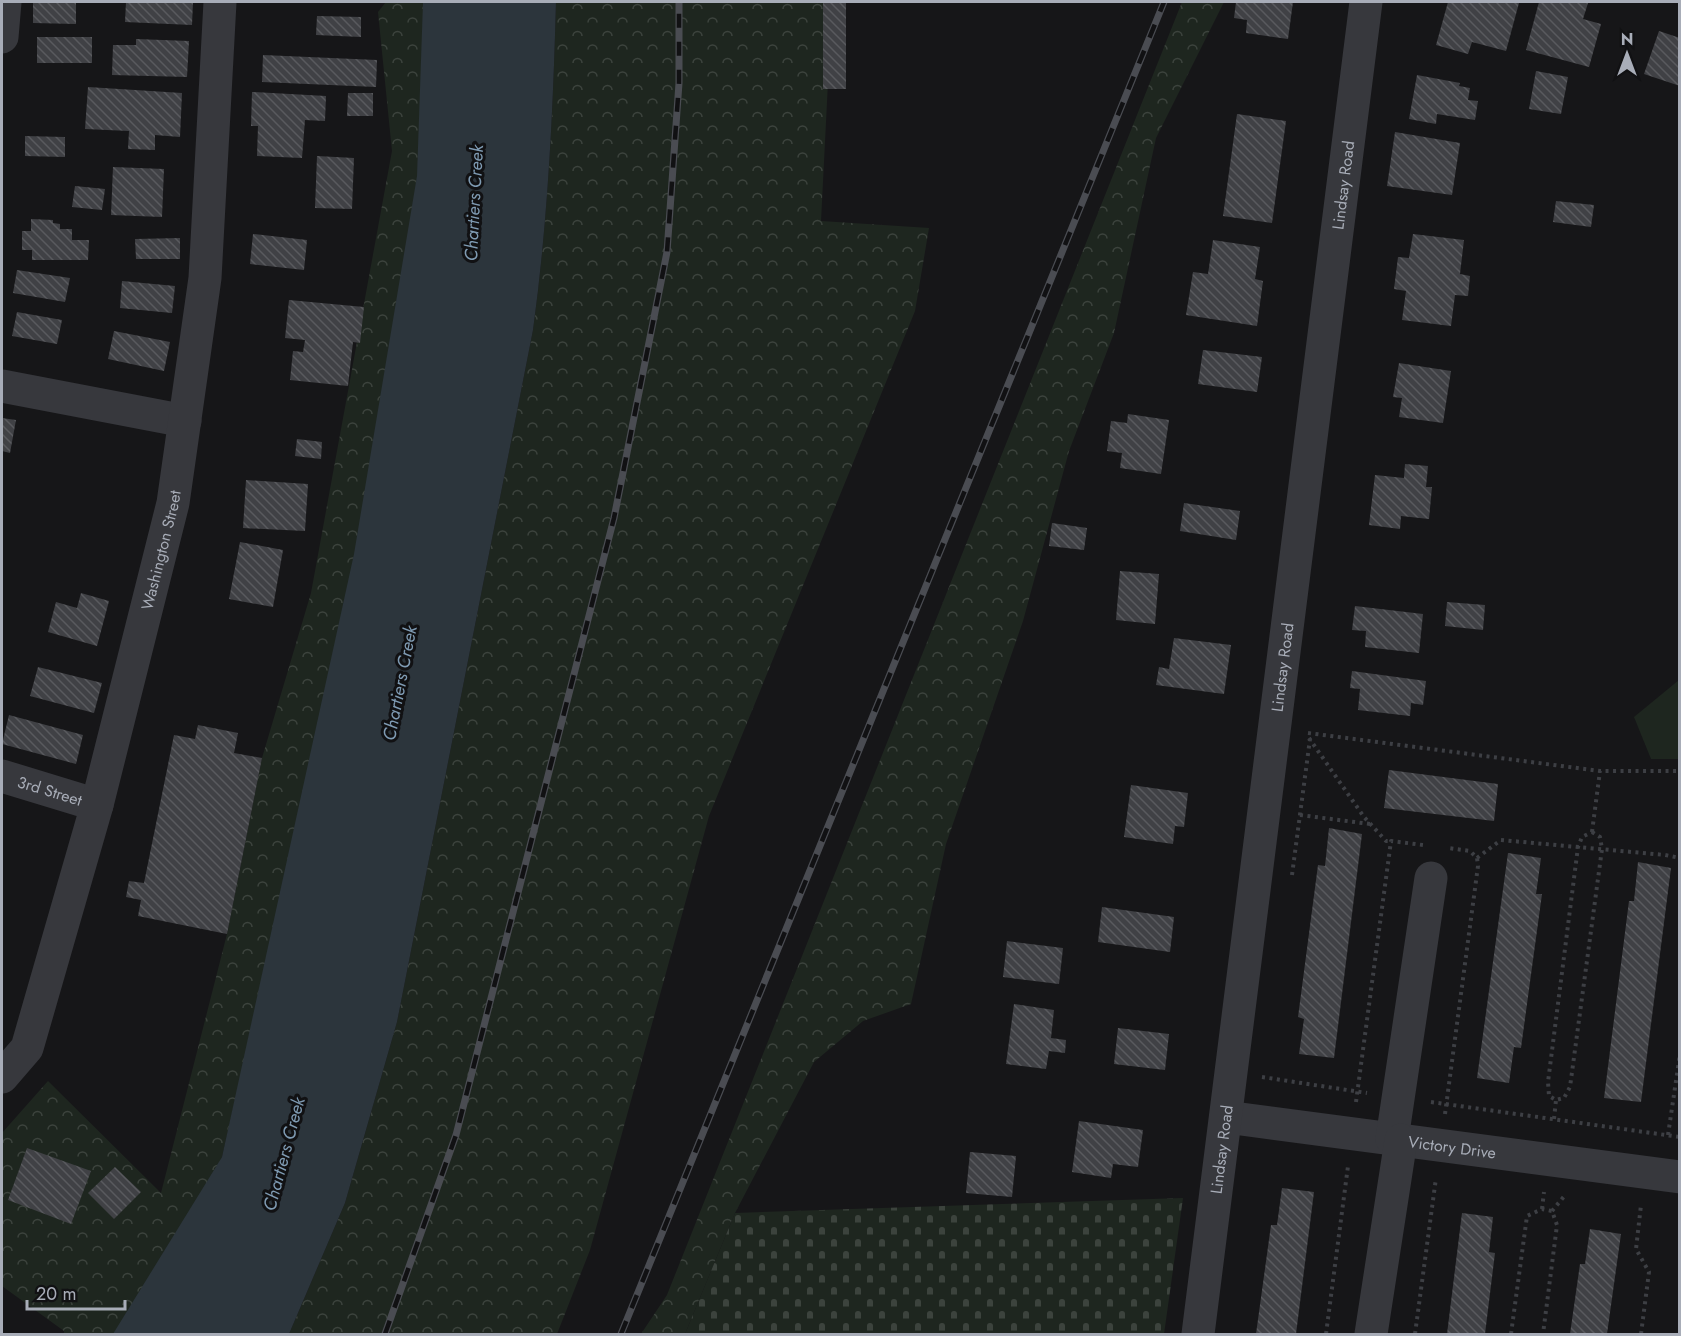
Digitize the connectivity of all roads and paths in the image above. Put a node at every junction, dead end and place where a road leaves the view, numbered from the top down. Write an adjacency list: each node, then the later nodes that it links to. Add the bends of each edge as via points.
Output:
1 (5, 2): 4 (street)
2 (220, 2): 6 (street, Washington Street, via 205,278)
3 (1366, 2): 11 (street, Lindsay Road)
4 (2, 37)
5 (2, 386): 6 (street)
6 (184, 421): 10 (street, Washington Street, via 172,503)
7 (1600, 771): 8 (path); 12 (path, via 1306,733); 13 (path)
8 (1680, 771)
9 (2, 776): 10 (street, 3rd Street)
10 (97, 805): 22 (street, Washington Street, via 27,1048)
11 (1265, 810): 12 (path); 21 (street, Lindsay Road)
12 (1371, 824): 14 (path, via 1386,841)
13 (1593, 832): 15 (path, via 1582,837); 16 (path, via 1600,837)
14 (1391, 841)
15 (1578, 847): 16 (path); 17 (path, via 1501,840); 24 (path, via 1548,1082 1549,1096)
16 (1602, 849): 18 (path); 24 (path, via 1570,1087 1564,1098)
17 (1477, 858)
18 (1680, 858)
19 (1431, 878): 23 (street)
20 (1680, 1054): 27 (path)
21 (1231, 1073): 23 (path); 25 (street, Lindsay Road)
22 (2, 1077)
23 (1399, 1097): 26 (path); 29 (street)
24 (1556, 1101): 26 (path)
25 (1226, 1117): 29 (street, Victory Drive); 37 (street, Lindsay Road)
26 (1554, 1119): 27 (path)
27 (1668, 1135): 28 (path)
28 (1680, 1137)
29 (1397, 1149): 30 (path); 31 (street, Victory Drive); 38 (street)
30 (1348, 1162)
31 (1680, 1177)
32 (1553, 1189): 35 (path, via 1545,1188)
33 (1561, 1190): 36 (path, via 1569,1191)
34 (1641, 1201): 41 (path, via 1636,1249 1649,1272)
35 (1542, 1209): 36 (path); 39 (path, via 1527,1216)
36 (1552, 1211): 40 (path, via 1557,1225)
37 (1198, 1335)
38 (1371, 1335)
39 (1510, 1335)
40 (1543, 1335)
41 (1641, 1335)

